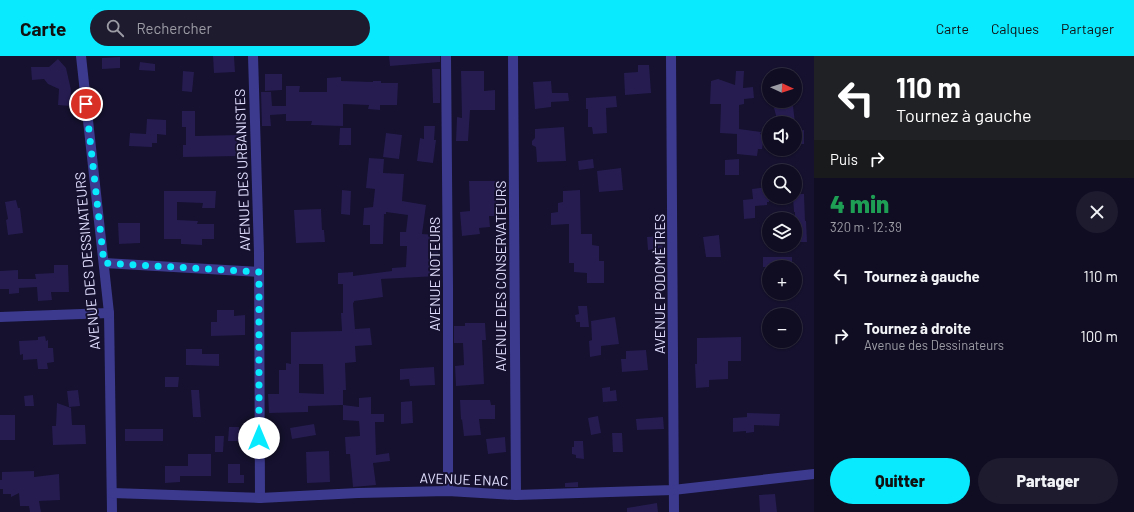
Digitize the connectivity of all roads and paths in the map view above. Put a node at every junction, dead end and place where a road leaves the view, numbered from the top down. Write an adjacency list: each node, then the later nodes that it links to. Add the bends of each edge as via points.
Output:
1 (81, 56): 6 (street, AVENUE DES DESSINATEURS)
2 (253, 56): 7 (street, AVENUE DES URBANISTES)
3 (446, 56): 12 (street, AVENUE NOTEURS)
4 (513, 56): 14 (street, AVENUE DES CONSERVATEURS)
5 (671, 56): 11 (street, AVENUE PODOMÈTRES)
6 (104, 263): 7 (street); 8 (street, AVENUE DES DESSINATEURS)
7 (259, 272): 15 (street, AVENUE DES URBANISTES)
8 (109, 313): 9 (street); 13 (street, AVENUE DES DESSINATEURS)
9 (0, 317)
10 (814, 474): 11 (street, AVENUE ENAC)
11 (673, 490): 14 (street, AVENUE ENAC); 17 (street, AVENUE PODOMÈTRES)
12 (448, 491): 14 (street, AVENUE ENAC); 15 (street, AVENUE ENAC)
13 (112, 493): 15 (street, AVENUE ENAC); 16 (street, AVENUE DES DESSINATEURS)
14 (516, 495)
15 (260, 498)
16 (112, 512)
17 (674, 512)

